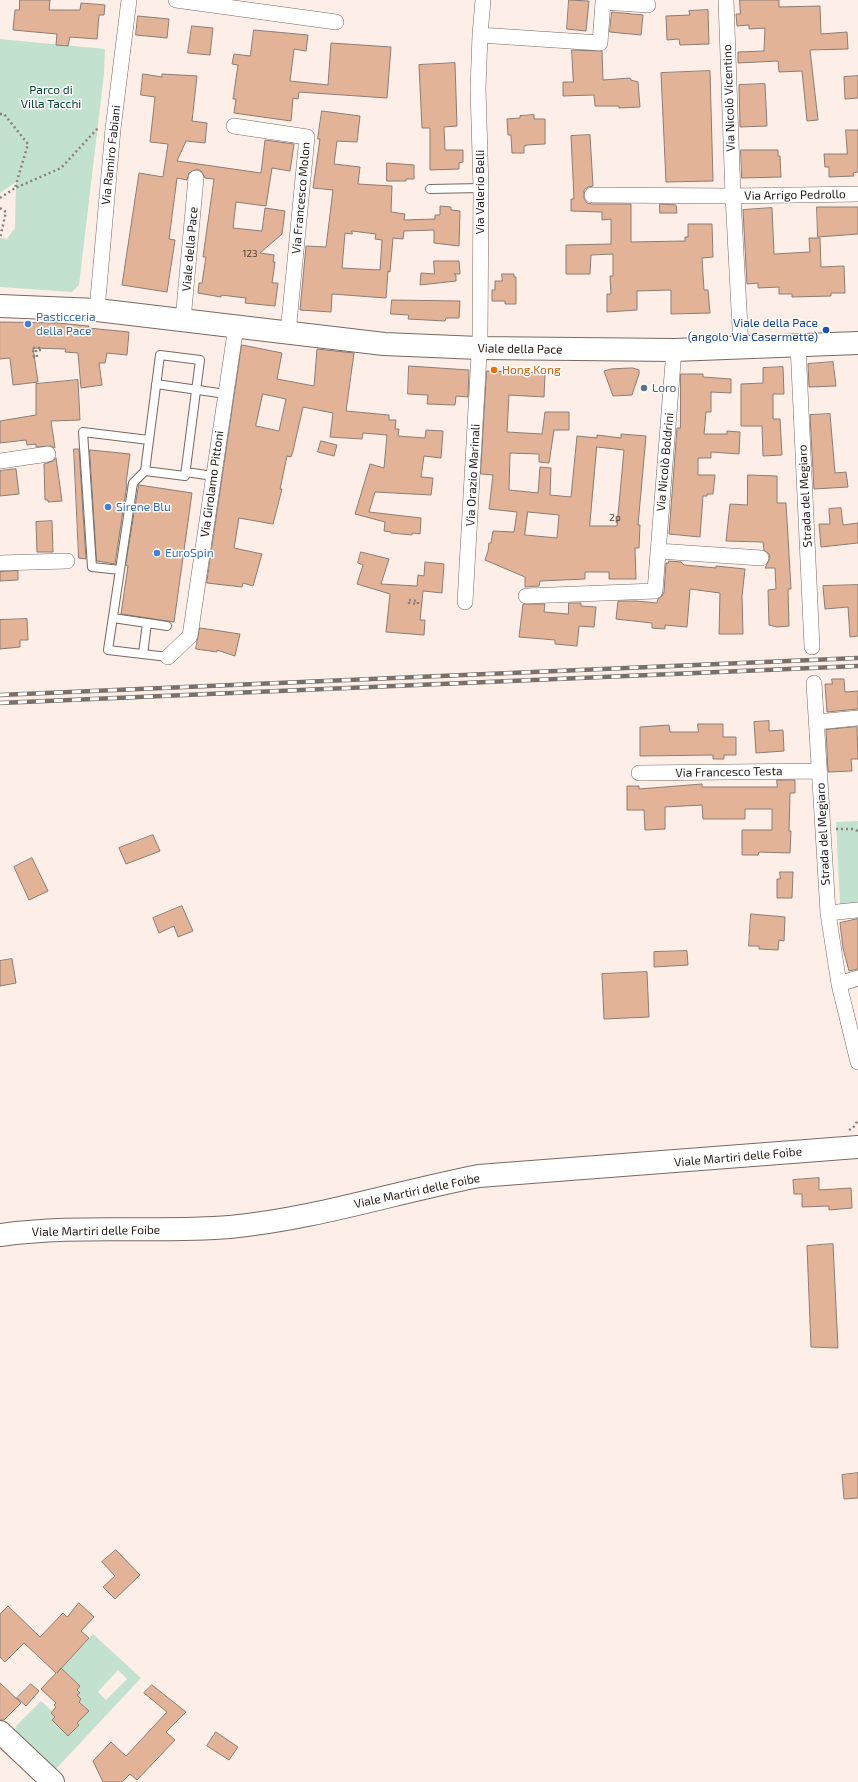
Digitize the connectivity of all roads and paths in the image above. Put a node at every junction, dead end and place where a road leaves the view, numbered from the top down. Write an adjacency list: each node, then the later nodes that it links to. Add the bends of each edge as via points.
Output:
1 (130, 0): 10 (street, Via Ramiro Fabiani)
2 (176, 0): 6 (street)
3 (483, 0): 7 (street, Via Valerio Belli)
4 (726, 0): 17 (street, Via Nicolò Vicentino)
5 (648, 5): 7 (street, via 603,2 600,43)
6 (336, 22)
7 (480, 35): 13 (street, Via Valerio Belli)
8 (0, 114): 12 (path, via 4,114 28,144)
9 (234, 126): 25 (street, Via Francesco Molon, via 307,137)
10 (112, 129): 12 (path, via 98,128 61,168); 22 (street, Via Ramiro Fabiani)
11 (196, 178): 23 (street, Viale della Pace)
12 (16, 188): 18 (path)
13 (480, 188): 14 (lane); 29 (street, Via Valerio Belli)
14 (430, 189)
15 (858, 194): 17 (street, Via Arrigo Pedrollo)
16 (592, 195): 17 (street)
17 (732, 196): 28 (street, Via Nicolò Vicentino)
18 (0, 198)
19 (0, 208): 20 (path, via 6,212)
20 (0, 238)
21 (0, 306): 22 (street, Viale della Pace)
22 (97, 310): 23 (street, Viale della Pace)
23 (183, 320): 24 (street, Viale della Pace)
24 (236, 326): 25 (street, Viale della Pace); 34 (street, Via Girolamo Pittoni)
25 (288, 333): 29 (street, Viale della Pace, via 384,344)
26 (858, 343): 27 (street, Viale della Pace)
27 (798, 345): 28 (street, Viale della Pace); 51 (street, Strada del Megiaro)
28 (741, 347): 30 (street, Viale della Pace)
29 (479, 348): 30 (street, Viale della Pace); 47 (street, Via Orazio Marinali)
30 (674, 350): 41 (street, Via Nicolò Boldrini)
31 (37, 357): 31 (path, via 34,357 33,348 41,348 36,350)
32 (156, 384): 33 (lane); 33 (lane, via 160,355 200,360); 35 (lane)
33 (197, 390): 34 (lane); 39 (lane)
34 (226, 394): 40 (street, Via Girolamo Pittoni)
35 (149, 440): 38 (lane); 45 (lane, via 83,432 92,567)
36 (48, 454): 37 (street)
37 (0, 462)
38 (145, 471): 39 (lane, via 185,476); 45 (lane, via 133,483)
39 (186, 472): 40 (lane)
40 (213, 476): 53 (street, Via Girolamo Pittoni, via 190,636)
41 (658, 551): 42 (street); 46 (street, Via Nicolò Boldrini, via 655,591)
42 (761, 558)
43 (67, 561): 44 (street)
44 (0, 563)
45 (120, 570): 48 (lane)
46 (526, 596)
47 (465, 602)
48 (113, 618): 49 (lane); 52 (lane, via 108,650)
49 (147, 623): 50 (lane); 52 (lane)
50 (167, 626)
51 (812, 647)
52 (142, 654): 53 (lane)
53 (168, 657)
54 (814, 683): 56 (street, Strada del Megiaro)
55 (858, 718): 56 (street)
56 (817, 722): 57 (street, Strada del Megiaro)
57 (819, 771): 58 (street, Via Francesco Testa); 59 (street, Strada del Megiaro)
58 (639, 773)
59 (822, 829): 60 (path); 62 (street, Strada del Megiaro)
60 (858, 831)
61 (858, 910): 62 (street)
62 (828, 913): 64 (street, Strada del Megiaro)
63 (858, 978): 64 (street)
64 (839, 984): 65 (street, Strada del Megiaro)
65 (858, 1062)
66 (858, 1147): 67 (street, Viale Martiri delle Foibe, via 479,1176 288,1219 230,1226 73,1230)
67 (0, 1235)
68 (0, 1732): 69 (street)
69 (53, 1782)

